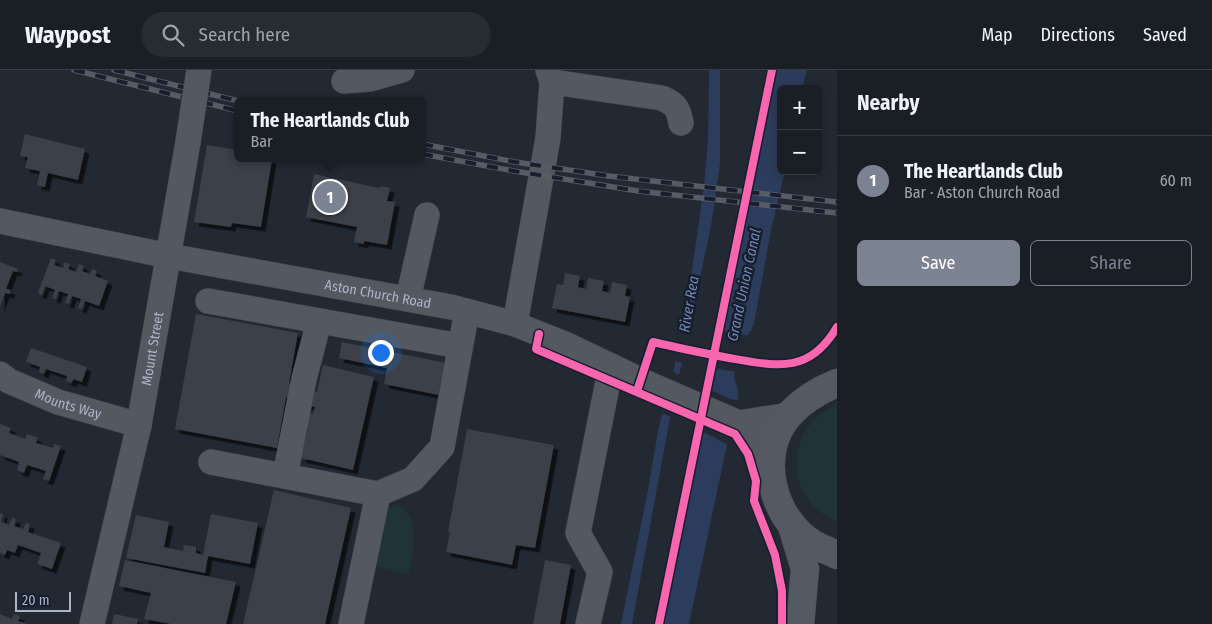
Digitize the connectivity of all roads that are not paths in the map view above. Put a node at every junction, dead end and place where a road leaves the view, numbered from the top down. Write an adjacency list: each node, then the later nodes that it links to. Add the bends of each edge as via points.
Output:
1 (199, 70): 8 (street, Mount Street, bridge)
2 (402, 70): 4 (street)
3 (550, 76): 5 (street, via 662,98 675,104); 13 (street, via 548,138)
4 (344, 80)
5 (681, 123)
6 (427, 215): 9 (street)
7 (0, 220): 8 (street, Aston Church Road)
8 (169, 256): 9 (street, Aston Church Road); 20 (street, Mount Street)
9 (408, 299): 11 (street, Aston Church Road)
10 (208, 301): 12 (street)
11 (467, 311): 13 (street, Aston Church Road); 14 (street)
12 (318, 320): 14 (street); 23 (street)
13 (515, 324): 15 (street, Aston Church Road)
14 (460, 346): 24 (street, via 442,447 413,479)
15 (611, 366): 19 (street, Aston Church Road); 29 (street, via 578,534 600,572)
16 (0, 374): 20 (street, Mounts Way, via 58,402)
17 (837, 382): 18 (main road, via 810,395)
18 (789, 415): 19 (street); 22 (main road, via 774,443)
19 (739, 423): 22 (street, Aston Church Road, via 755,439)
20 (139, 425): 27 (street, Mount Street)
21 (211, 462): 23 (street)
22 (771, 475): 25 (main road, via 778,502)
23 (285, 476): 24 (street)
24 (378, 494): 28 (street)
25 (792, 526): 26 (main road, via 813,544); 30 (main road, via 805,569)
26 (837, 555)
27 (92, 624)
28 (351, 624)
29 (588, 624)
30 (800, 624)

